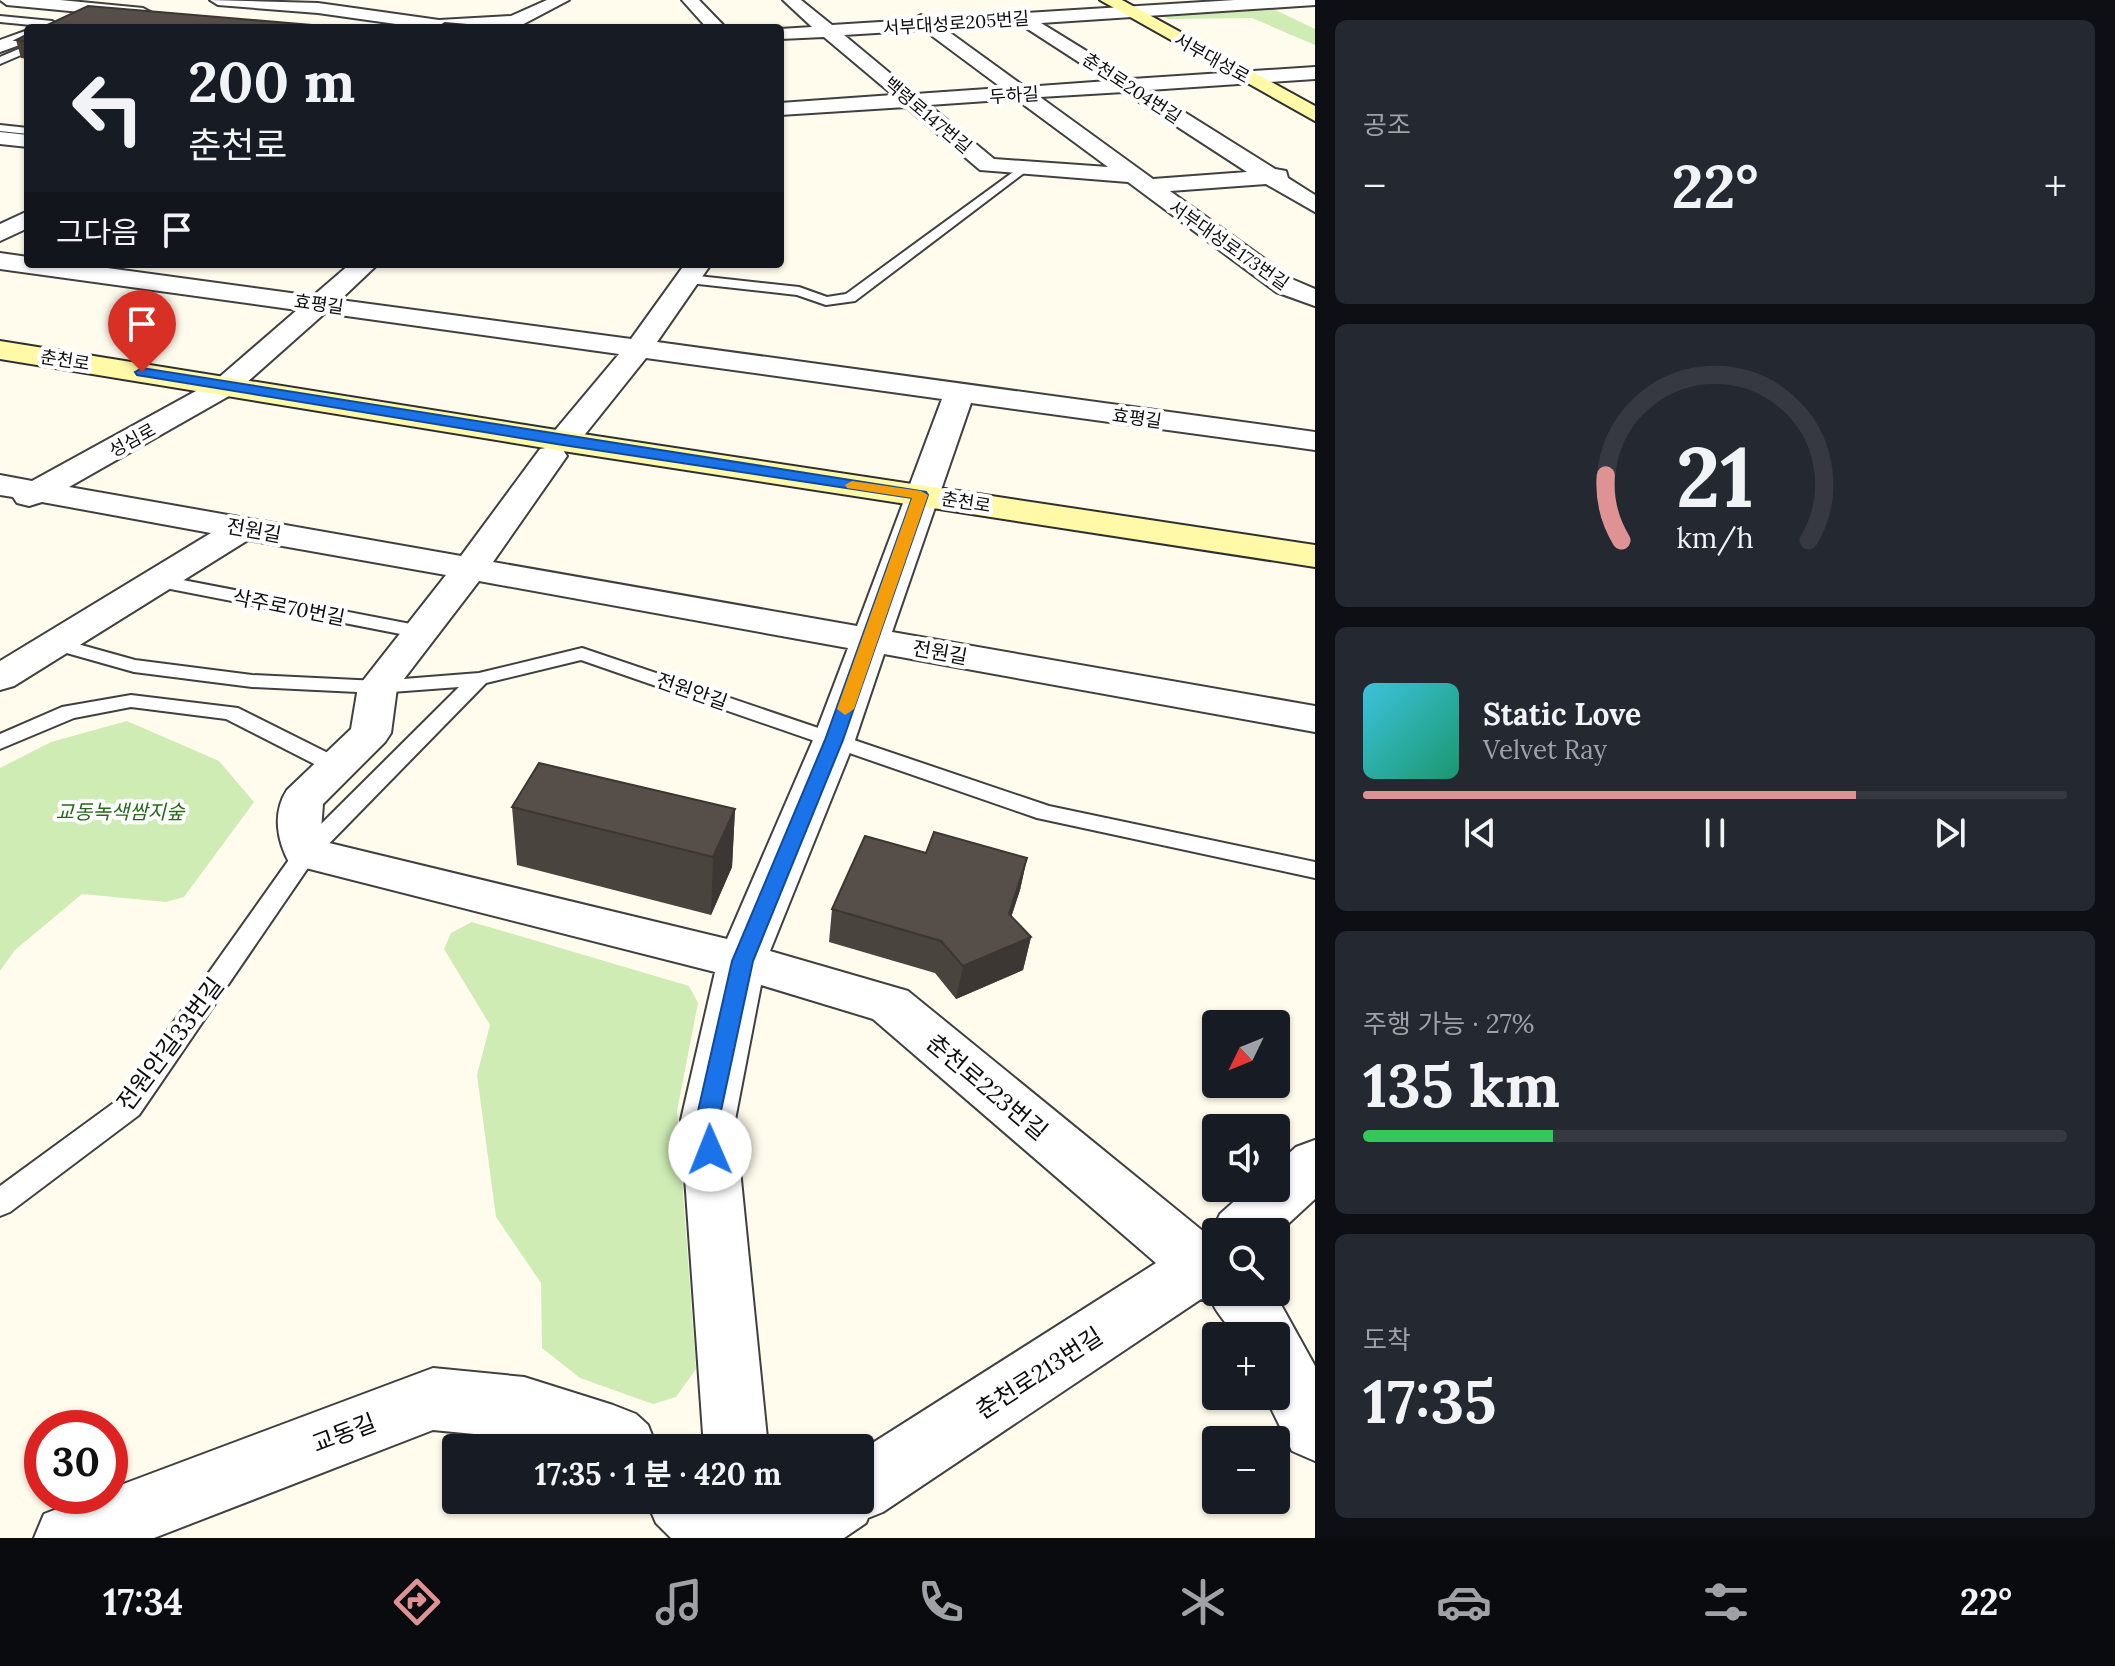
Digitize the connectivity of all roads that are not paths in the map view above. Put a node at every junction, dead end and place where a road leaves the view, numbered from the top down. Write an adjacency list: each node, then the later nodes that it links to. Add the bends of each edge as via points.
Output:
1 (7, 0): 12 (street)
2 (108, 0): 12 (street)
3 (218, 0): 13 (street)
4 (338, 0): 13 (street)
5 (561, 0): 14 (street)
6 (690, 0): 24 (street)
7 (791, 0): 26 (street, 백령로147번길)
8 (995, 0): 19 (street, 춘천로204번길)
9 (1109, 0): 16 (street, 서부대성로)
10 (1315, 0): 16 (street, 서부대성로205번길)
11 (503, 3): 14 (street)
12 (90, 8): 17 (street); 21 (street)
13 (318, 8): 22 (street)
14 (542, 8): 23 (street)
15 (906, 9): 25 (street, 서부대성로173번길)
16 (1132, 12): 19 (street, 서부대성로205번길); 33 (street, 서부대성로)
17 (160, 14)
18 (0, 19): 20 (lane)
19 (1024, 19): 25 (street, 서부대성로205번길); 34 (street, 춘천로204번길)
20 (34, 24)
21 (53, 24)
22 (431, 24)
23 (512, 24)
24 (713, 24)
25 (929, 26): 26 (street, 서부대성로205번길); 35 (street, 서부대성로173번길)
26 (829, 32): 27 (street, 서부대성로205번길); 36 (street, 백령로147번길)
27 (784, 34)
28 (24, 37): 30 (street)
29 (24, 48): 30 (lane)
30 (2, 51): 31 (lane)
31 (24, 58)
32 (1315, 73): 33 (street, 두하길)
33 (1249, 78): 34 (street, 두하길); 38 (street, 서부대성로)
34 (1130, 88): 35 (street, 두하길); 45 (street, 춘천로204번길)
35 (1023, 94): 36 (street, 두하길); 46 (street, 서부대성로173번길)
36 (912, 102): 37 (street, 두하길); 43 (street, 백령로147번길, via 988,165)
37 (784, 109)
38 (1315, 115)
39 (0, 128): 40 (lane)
40 (24, 131)
41 (0, 138): 42 (street)
42 (24, 141)
43 (1024, 168): 46 (street, 백령로147번길); 54 (lane, via 850,298 826,301)
44 (1300, 173): 45 (street)
45 (1271, 176): 46 (street, 서부대성로173번길); 47 (street, 춘천로204번길)
46 (1141, 181): 55 (street, 서부대성로173번길, via 1285,286)
47 (1315, 205)
48 (24, 220): 49 (street)
49 (0, 234)
50 (0, 261): 51 (street, 효평길)
51 (24, 264)
52 (52, 268): 56 (street, 효평길)
53 (360, 268): 56 (street, 성심로)
54 (694, 271): 57 (street)
55 (1315, 298)
56 (319, 304): 57 (street, 효평길); 60 (street, 성심로)
57 (639, 348): 61 (street, 효평길); 63 (street)
58 (0, 350): 60 (street, 춘천로)
59 (0, 367): 60 (street, 춘천로)
60 (216, 393): 63 (street, 춘천로); 65 (street, 성심로)
61 (959, 394): 62 (street, 효평길); 66 (street)
62 (1315, 441)
63 (557, 449): 66 (street, 춘천로); 70 (street)
64 (0, 485): 65 (street, 전원길)
65 (38, 491): 67 (street, 성심로); 68 (street, 전원길)
66 (918, 502): 69 (street, 춘천로); 71 (street, 춘천로); 74 (street)
67 (0, 511)
68 (243, 528): 70 (street, 전원길); 72 (street)
69 (1315, 556)
70 (470, 569): 73 (street); 74 (street, 전원길)
71 (1315, 572)
72 (157, 581): 73 (lane, 삭주로70번길); 75 (street)
73 (421, 632): 78 (street)
74 (871, 640): 79 (street, 전원길); 80 (street)
75 (56, 644): 76 (street); 78 (lane, 전원안길, via 134,666 252,681)
76 (0, 678)
77 (479, 679): 78 (lane, 전원안길); 80 (lane, 전원안길, via 582,654); 83 (lane, 전원안길33번길)
78 (378, 687): 82 (street, via 371,733)
79 (1315, 719)
80 (834, 740): 84 (lane, 전원안길, via 1045,813); 85 (street)
81 (0, 742): 82 (lane, via 69,712 131,701 231,713)
82 (338, 767): 83 (street, via 302,800 299,830)
83 (306, 853): 85 (street); 87 (lane, 전원안길33번길, via 129,1107)
84 (1315, 870)
85 (742, 961): 89 (street, 춘천로223번길, via 890,1005); 94 (street, via 708,1120)
86 (1315, 1164): 88 (street, 춘천로213번길)
87 (0, 1203)
88 (1265, 1218)
89 (1202, 1249)
90 (1202, 1277): 95 (street, 춘천로213번길)
91 (1290, 1382): 92 (street)
92 (1315, 1429)
93 (604, 1434): 99 (street, 교동길, via 524,1408 433,1399)
94 (735, 1434)
95 (874, 1480)
96 (694, 1514): 100 (street)
97 (741, 1514): 101 (street)
98 (822, 1514): 102 (street)
99 (68, 1538)
100 (719, 1538)
101 (743, 1538)
102 (785, 1538)

